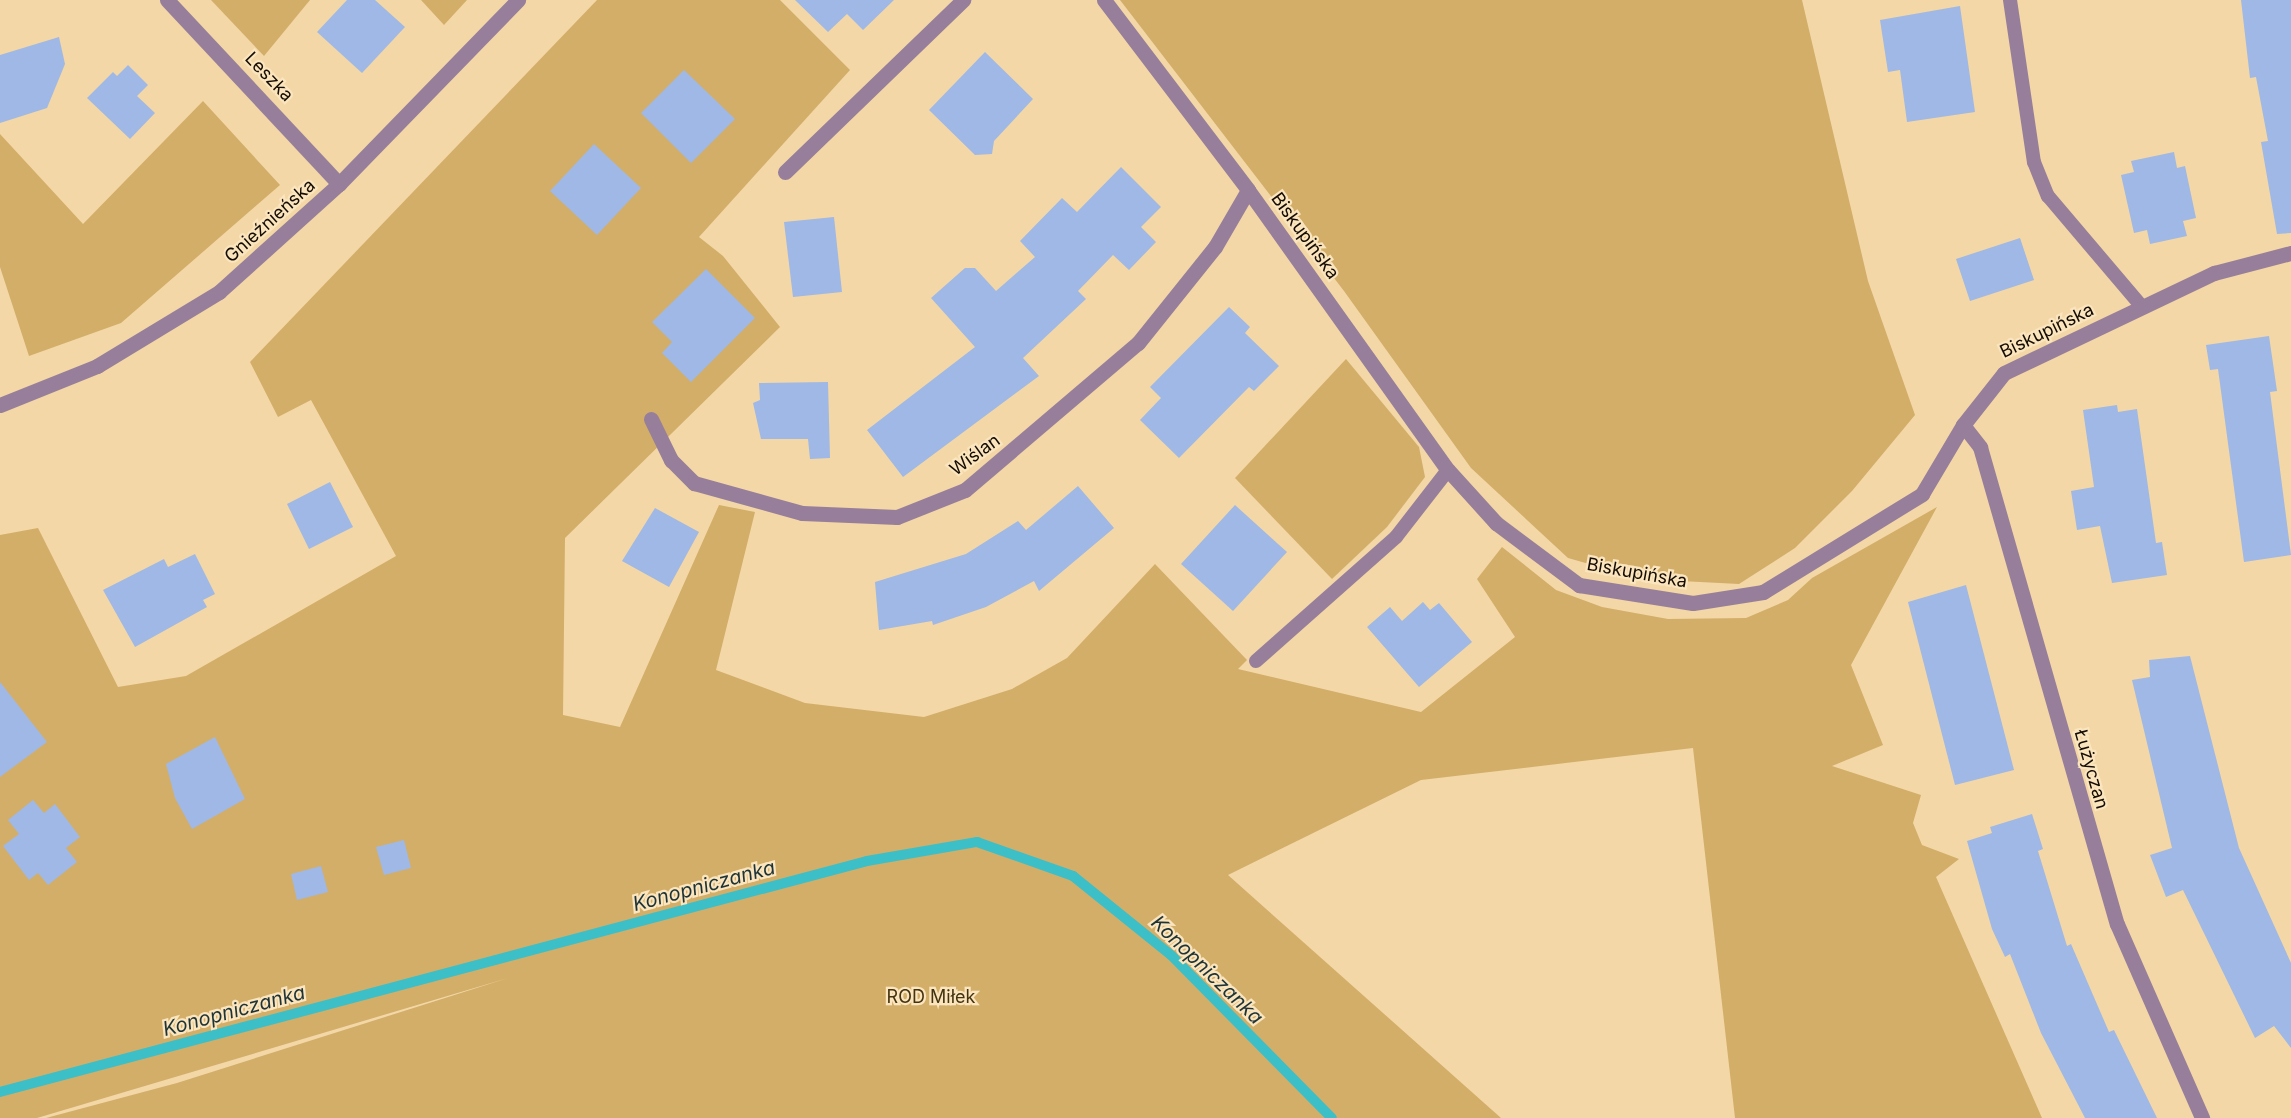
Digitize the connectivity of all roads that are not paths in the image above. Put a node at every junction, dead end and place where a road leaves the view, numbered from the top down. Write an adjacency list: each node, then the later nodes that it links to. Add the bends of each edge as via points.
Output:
1 (167, 0): 7 (street, Leszka)
2 (518, 0): 7 (street, Gnieźnieńska)
3 (963, 0): 6 (street)
4 (1104, 0): 8 (street, Biskupińska)
5 (2010, 0): 10 (lane, via 2034,162 2048,196)
6 (785, 172)
7 (339, 184): 11 (street, Gnieźnieńska, via 219,292 97,366)
8 (1248, 190): 12 (street, Wiślan, via 1215,247 1138,343 965,490 897,517 802,513 694,483 671,460); 14 (street, Biskupińska)
9 (2291, 253): 10 (street, Biskupińska, via 2214,273)
10 (2142, 307): 13 (street, Biskupińska, via 2004,373)
11 (0, 405)
12 (651, 419)
13 (1963, 425): 14 (street, Biskupińska, via 1922,494 1869,530 1800,566 1763,592 1693,603 1579,585 1496,523); 16 (street, Łużyczan, via 1980,447 2117,924)
14 (1448, 470): 15 (lane, via 1396,537)
15 (1256, 661)
16 (2202, 1118)

